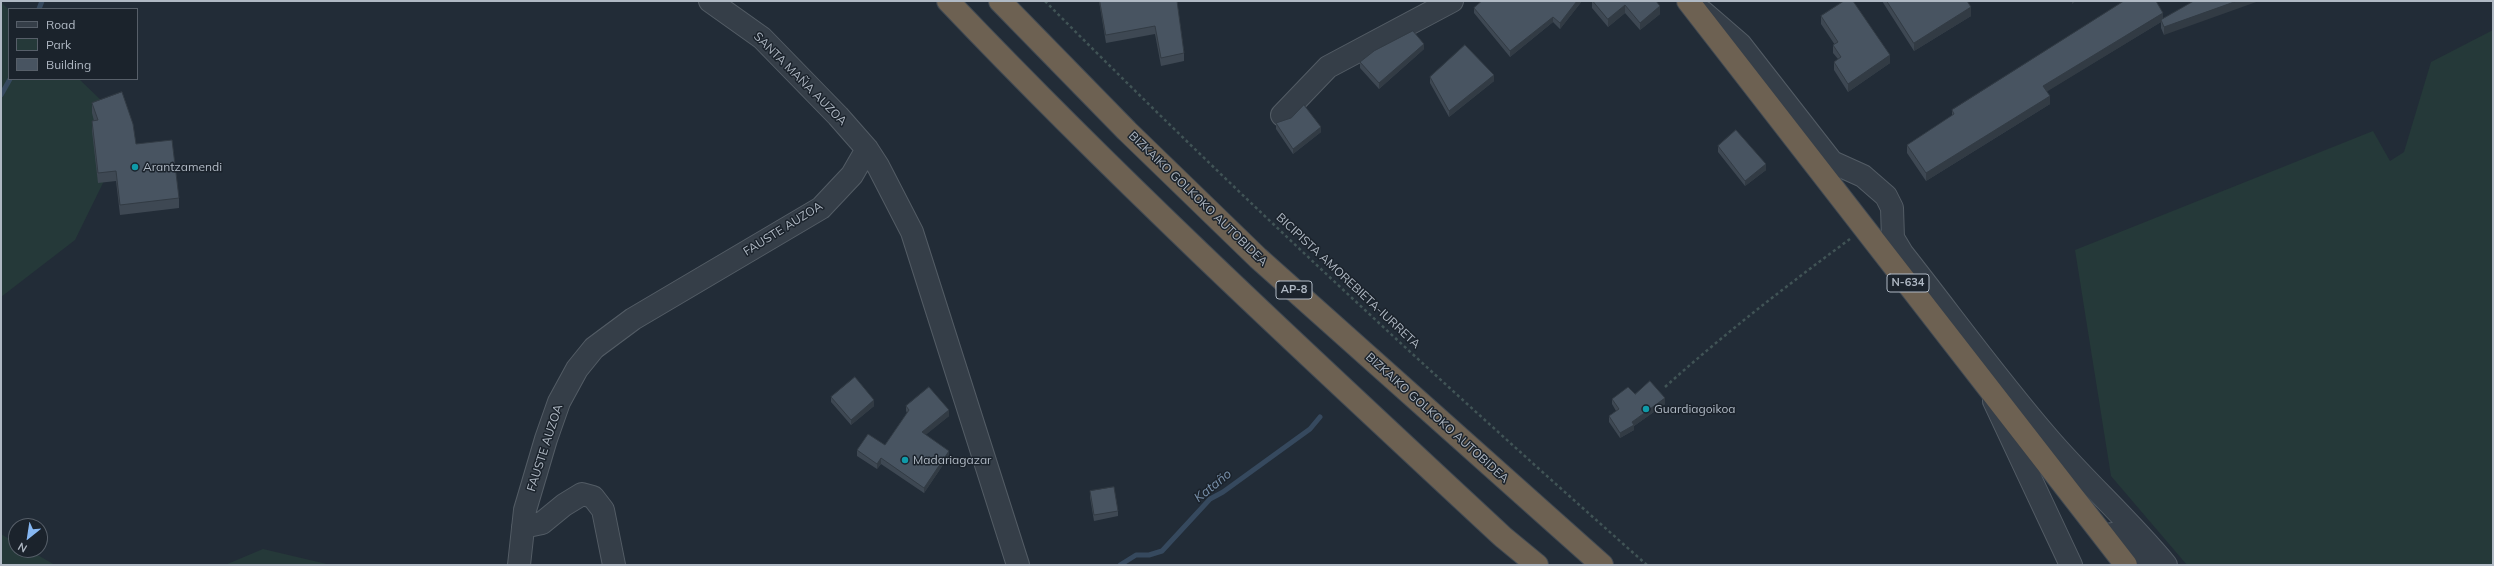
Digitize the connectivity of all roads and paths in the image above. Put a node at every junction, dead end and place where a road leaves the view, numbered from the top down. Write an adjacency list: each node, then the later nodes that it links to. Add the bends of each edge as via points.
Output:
1 (710, 1): 8 (street, SANTA MAÑA AUZOA, via 762,38)
2 (948, 1): 17 (highway, via 1042,100 1280,328 1503,537)
3 (1000, 1): 18 (highway, BIZKAIKO GOLKOKO AUTOBIDEA / AP-8, via 1127,131 1258,258)
4 (1045, 1): 19 (path, BICIPISTA AMOREBIETA-IURRETA, via 1351,296 1556,486)
5 (1452, 1): 7 (street, via 1328,67)
6 (1689, 3): 9 (highway, N-634); 23 (street, via 1740,44 1832,162 1863,176 1886,196 1892,208 1893,238 1902,253 2047,437)
7 (1282, 115)
8 (867, 149): 13 (street, FAUSTE AUZOA, via 852,175 821,208 633,319 594,348 578,369 559,402 525,510); 16 (street, via 912,232)
9 (1865, 229): 10 (highway, N-634); 11 (path, via 1771,297)
10 (1987, 385): 12 (highway, N-634); 20 (street)
11 (1664, 387)
12 (2063, 483): 21 (highway, N-634); 22 (street)
13 (523, 527): 14 (street, FAUSTE AUZOA); 15 (street, via 542,523 582,494 593,497 603,510)
14 (519, 565)
15 (614, 565)
16 (1018, 565)
17 (1537, 565)
18 (1602, 565)
19 (1647, 565)
20 (2071, 565)
21 (2126, 565)
22 (2142, 565)
23 (2166, 565)

